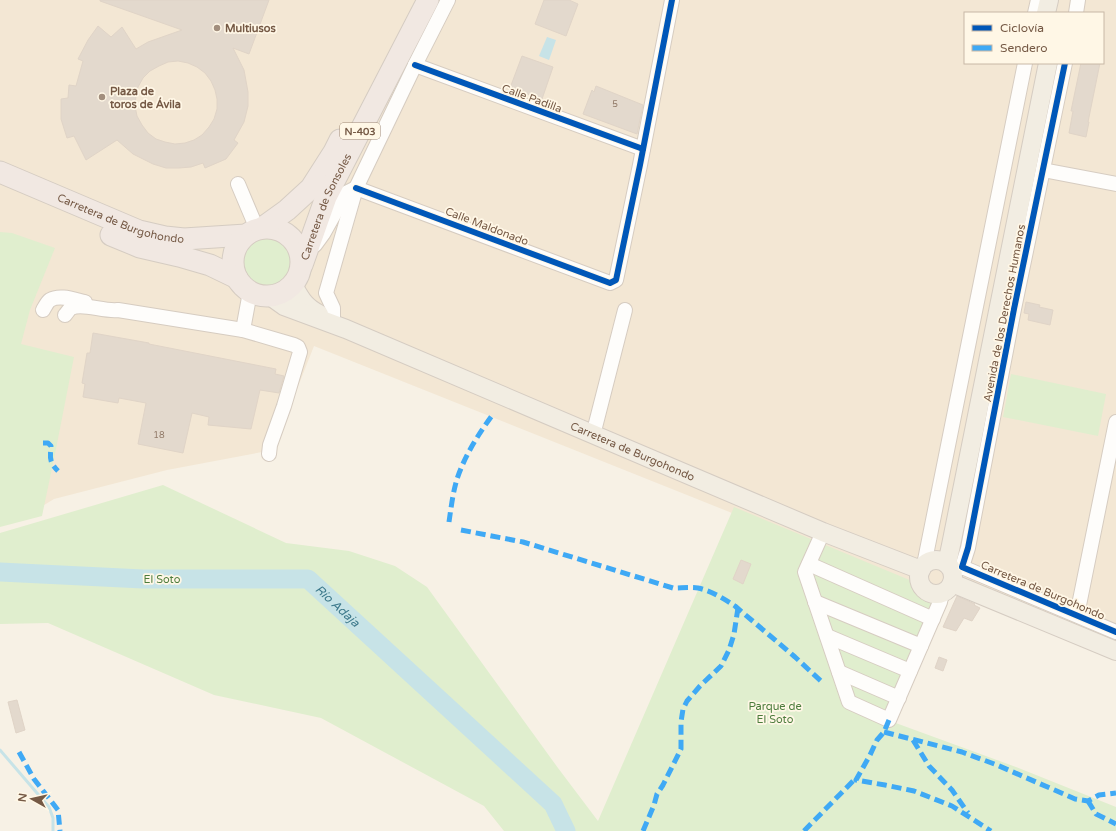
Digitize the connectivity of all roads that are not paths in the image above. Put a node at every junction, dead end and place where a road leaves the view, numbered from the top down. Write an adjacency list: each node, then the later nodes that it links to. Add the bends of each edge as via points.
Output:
1 (414, 0): 25 (highway, Carretera de Sonsoles / N-403, via 334,152 312,188 287,210)
2 (428, 0): 26 (highway, Carretera de Sonsoles / N-403, via 326,197)
3 (448, 0): 17 (street)
4 (672, 0): 18 (street)
5 (1038, 0): 9 (street)
6 (1049, 0): 10 (main road)
7 (1061, 0): 11 (main road)
8 (1078, 0): 12 (street)
9 (1035, 12)
10 (1046, 12)
11 (1058, 12)
12 (1076, 12)
13 (1025, 64): 40 (street)
14 (1036, 64): 40 (main road, Avenida de los Derechos Humanos)
15 (1048, 64): 40 (main road, Avenida de los Derechos Humanos, via 951,545)
16 (1065, 64): 19 (street, Avenida de los Derechos Humanos)
17 (414, 66): 18 (street, Calle Padilla); 24 (street)
18 (643, 149): 24 (street, Calle Maldonado, via 616,280 610,283)
19 (1043, 170): 22 (street); 40 (street, Avenida de los Derechos Humanos, via 968,548)
20 (0, 172): 25 (highway, Carretera de Burgohondo, via 140,231 164,237 184,240)
21 (238, 184): 25 (street)
22 (1116, 184)
23 (0, 188): 28 (highway, Carretera de Burgohondo, via 140,247 210,265)
24 (356, 188): 26 (street, via 346,194); 33 (street, via 326,293)
25 (255, 230): 26 (highway, via 273,228 284,231 293,238); 28 (highway, N-403, via 238,244 233,267)
26 (303, 262): 27 (highway, N-403)
27 (293, 285): 28 (highway, via 278,295); 33 (main road, Carretera de Burgohondo, via 304,304)
28 (252, 289): 33 (main road, Carretera de Burgohondo, via 284,306); 34 (street)
29 (43, 310): 30 (street, via 50,300 61,298 112,306)
30 (118, 310): 32 (street, via 77,306); 34 (street)
31 (625, 310): 36 (street)
32 (65, 315)
33 (339, 325): 36 (main road, Carretera de Burgohondo)
34 (243, 330): 37 (street, via 294,345 300,352)
35 (1116, 422): 42 (street)
36 (593, 435): 38 (main road, Carretera de Burgohondo)
37 (269, 454)
38 (823, 532): 39 (street); 40 (main road, Carretera de Burgohondo)
39 (809, 564): 41 (street, via 805,572); 43 (street)
40 (942, 572): 42 (street, Carretera de Burgohondo); 43 (street, via 940,602); 47 (main road, Carretera de Burgohondo, via 1022,612)
41 (815, 602): 45 (street); 46 (street)
42 (1077, 615): 44 (street, Carretera de Burgohondo)
43 (933, 618): 46 (street)
44 (1116, 632)
45 (827, 636): 48 (street); 49 (street)
46 (921, 646): 48 (street)
47 (1116, 651)
48 (910, 671): 50 (street)
49 (839, 672): 50 (street); 50 (street, via 849,702 889,720)
50 (898, 698)

